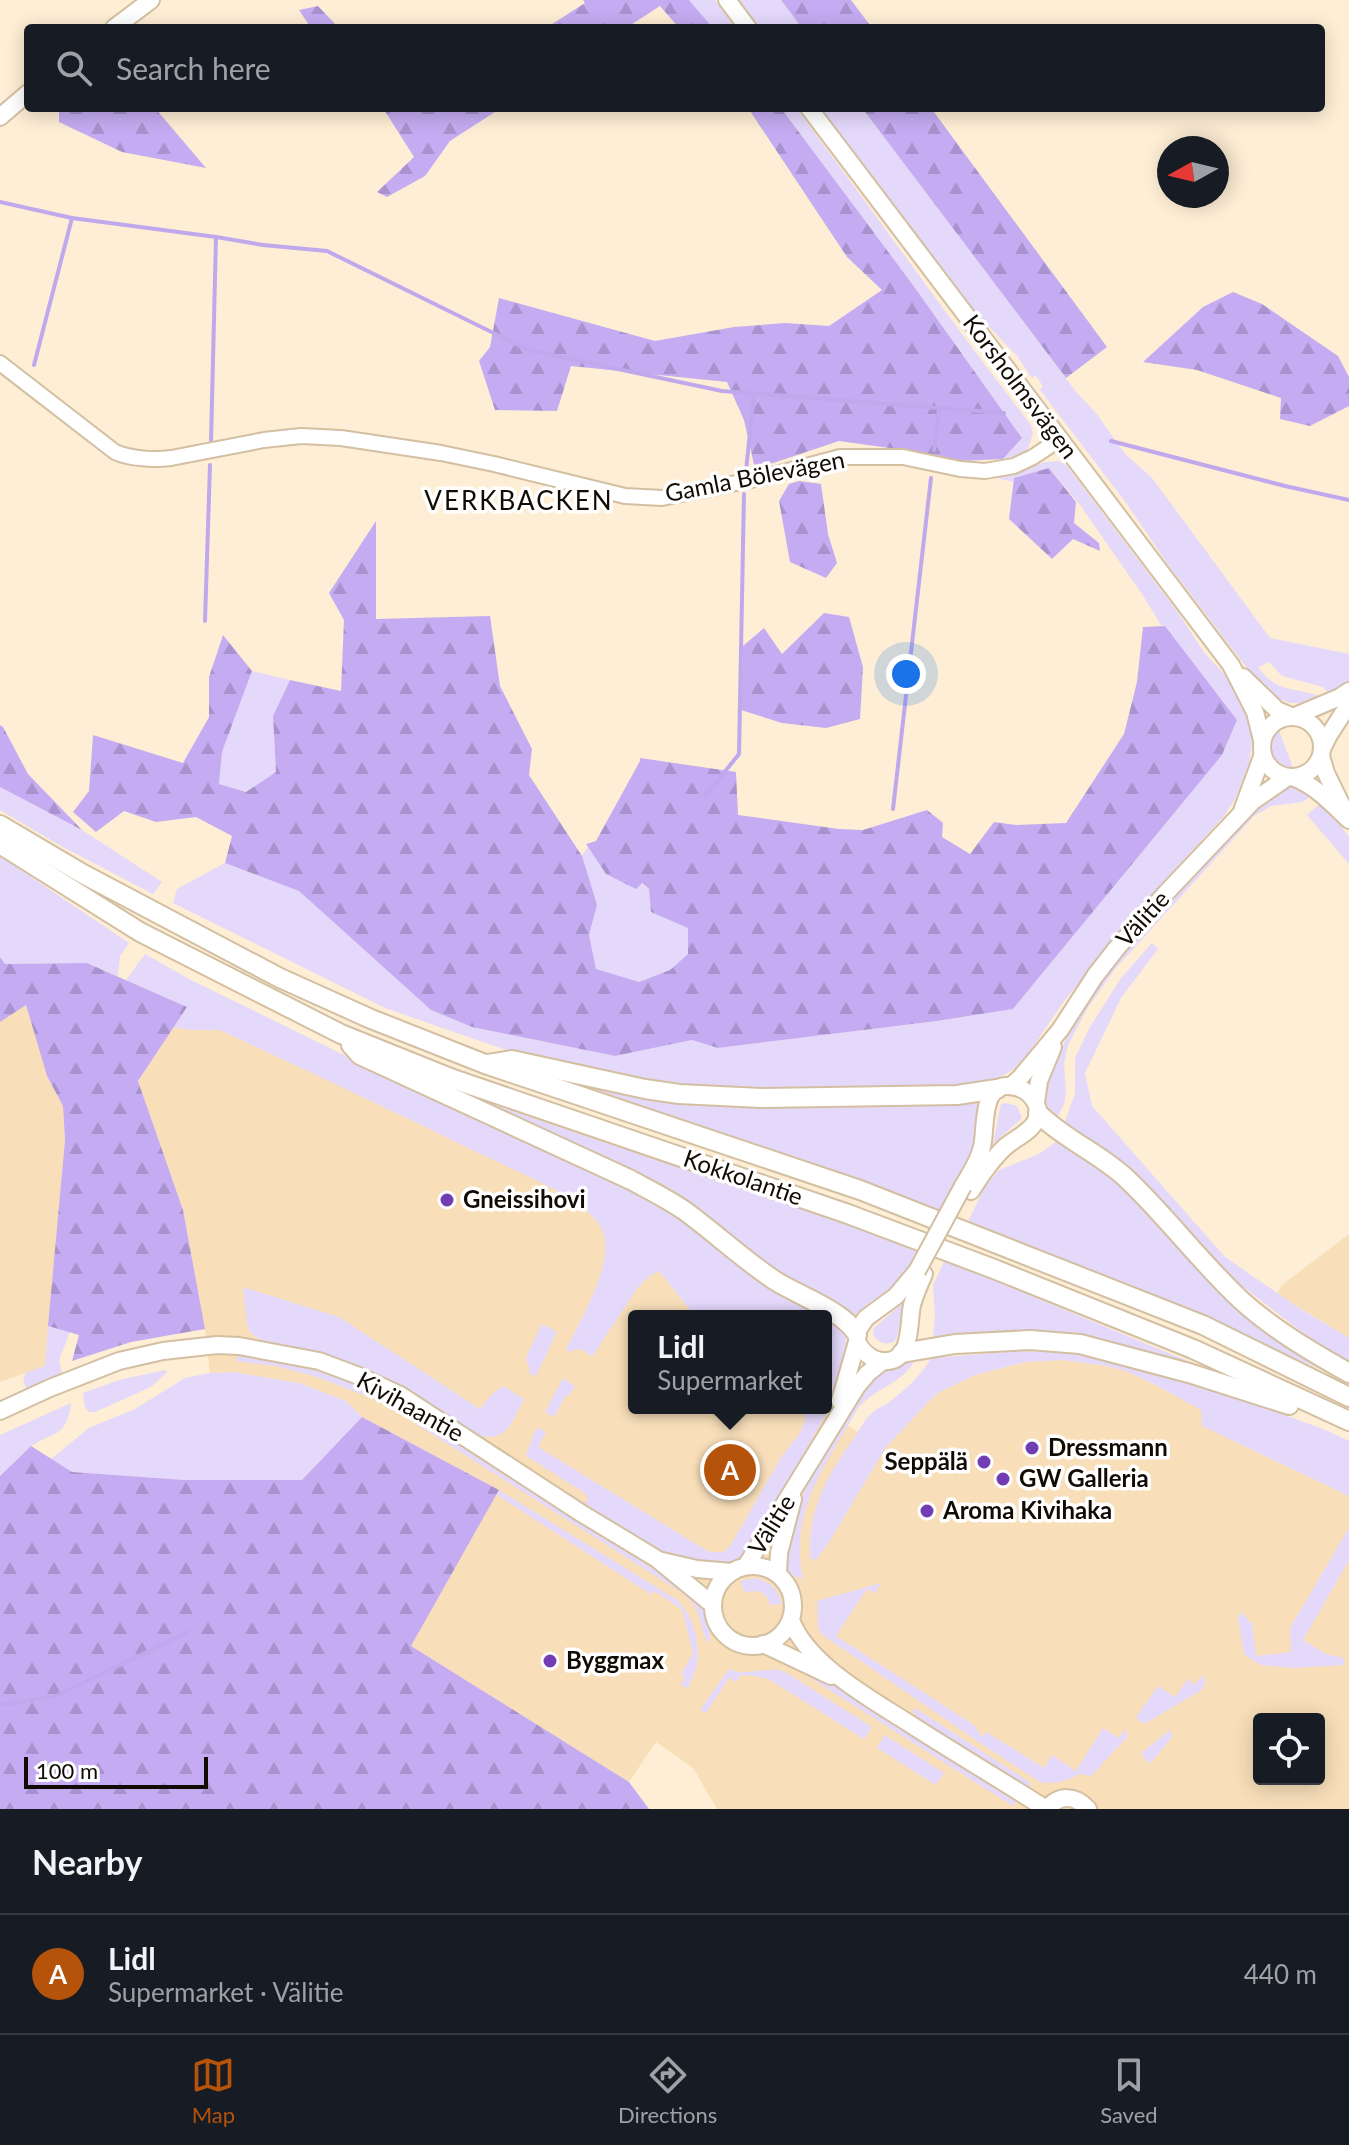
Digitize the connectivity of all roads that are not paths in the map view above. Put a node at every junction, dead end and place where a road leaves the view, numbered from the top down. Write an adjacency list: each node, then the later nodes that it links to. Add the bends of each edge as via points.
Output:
1 (151, 0): 3 (main road)
2 (727, 0): 4 (main road)
3 (119, 24)
4 (745, 24)
5 (24, 96): 7 (main road)
6 (812, 112): 9 (main road, Korsholmsvägen)
7 (0, 117)
8 (0, 363): 9 (street, Gamla Bölevägen, via 123,456 159,459 264,440 341,438 441,453 625,496 662,498 717,489 840,457 903,457 985,471 1014,466)
9 (1060, 439): 10 (main road, Korsholmsvägen)
10 (1231, 665): 13 (main road, Korsholmsvägen, via 1277,710); 14 (main road, Korsholmsvägen, via 1255,712)
11 (1349, 691): 13 (main road)
12 (1349, 704): 15 (main road)
13 (1293, 716): 14 (main road, via 1273,723); 15 (main road, via 1315,726)
14 (1262, 747): 16 (main road, via 1272,770); 17 (main road, Välitie)
15 (1322, 752): 16 (main road, via 1310,772); 18 (main road, via 1326,773)
16 (1290, 777): 17 (main road, Välitie); 18 (main road, via 1323,795)
17 (1238, 816): 21 (main road, Välitie, via 1116,949)
18 (1349, 819)
19 (0, 825): 23 (highway, Kokkolantie, via 280,978)
20 (0, 844): 22 (highway, Kokkolantie, via 140,932)
21 (1060, 1030): 24 (main road, Välitie); 25 (main road, Välitie, via 1039,1081)
22 (341, 1034): 28 (highway, via 360,1055 655,1193 772,1278); 36 (highway, Kokkolantie, via 453,1079 994,1269 1193,1349)
23 (485, 1064): 24 (highway, via 512,1060 679,1094 957,1095); 34 (highway, Kokkolantie, via 860,1190 1203,1325)
24 (1004, 1088): 25 (main road, via 1026,1091); 26 (main road, via 988,1099 983,1146)
25 (1037, 1108): 26 (main road, via 1032,1127); 33 (highway, via 1068,1138 1124,1176 1244,1303)
26 (967, 1188): 27 (main road)
27 (920, 1273): 30 (main road, via 866,1318); 31 (main road)
28 (827, 1310)
29 (832, 1312): 30 (highway, via 850,1324)
30 (857, 1338): 32 (main road, via 866,1354); 37 (main road, Välitie)
31 (902, 1353): 32 (main road); 36 (highway, via 970,1343 1080,1344)
32 (883, 1361): 37 (main road, Välitie, via 857,1386)
33 (1349, 1373)
34 (1349, 1397)
35 (0, 1411): 39 (main road, Kivihaantie, via 119,1361 163,1351 239,1346 319,1361 400,1395)
36 (1349, 1423)
37 (830, 1430): 38 (main road, Välitie)
38 (799, 1483): 40 (main road, Välitie); 41 (main road, Välitie)
39 (657, 1559): 40 (main road, Kivihaantie, via 697,1569); 42 (main road, Kivihaantie)
40 (739, 1569): 41 (main road, via 757,1566); 42 (main road, via 719,1586)
41 (778, 1574): 43 (main road, via 791,1594)
42 (713, 1605): 44 (main road, via 717,1623 732,1639)
43 (791, 1620): 44 (main road, via 775,1639); 45 (main road, via 803,1643)
44 (763, 1644): 45 (main road)
45 (844, 1681): 46 (main road)
46 (1047, 1809): 47 (main road, via 1067,1797)
47 (1088, 1809)

